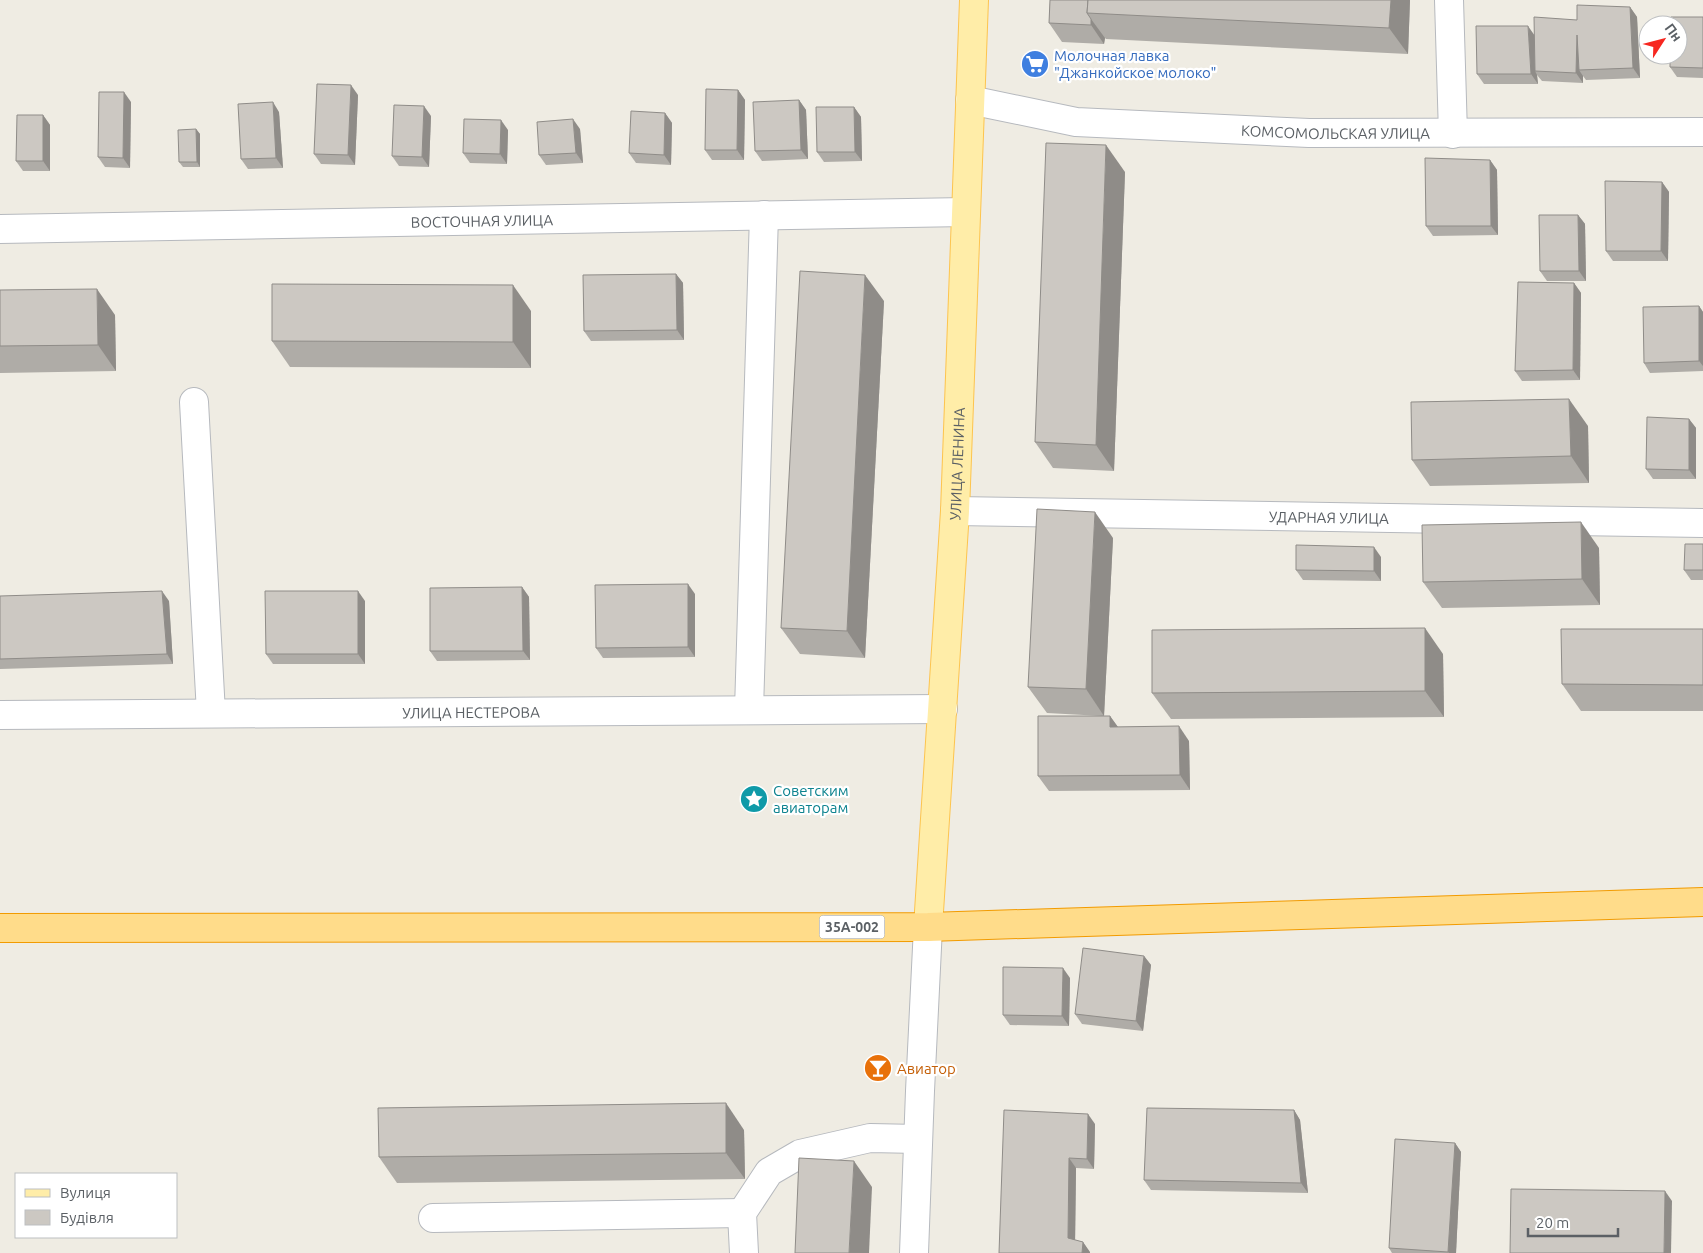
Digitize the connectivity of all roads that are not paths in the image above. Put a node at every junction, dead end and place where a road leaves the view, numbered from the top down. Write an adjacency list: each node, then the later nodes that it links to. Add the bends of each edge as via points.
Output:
1 (974, 0): 3 (main road, УЛИЦА ЛЕНИНА)
2 (1449, 0): 5 (street)
3 (970, 100): 5 (street, КОМСОМОЛЬСКАЯ УЛИЦА, via 1076,122 1309,133); 6 (main road, УЛИЦА ЛЕНИНА)
4 (1703, 132): 5 (street, КОМСОМОЛЬСКАЯ УЛИЦА)
5 (1453, 134)
6 (966, 212): 7 (street, ВОСТОЧНАЯ УЛИЦА); 10 (main road, УЛИЦА ЛЕНИНА)
7 (764, 215): 8 (street, ВОСТОЧНАЯ УЛИЦА); 13 (street)
8 (0, 230)
9 (194, 402): 14 (street)
10 (955, 511): 11 (street, УДАРНАЯ УЛИЦА); 12 (main road, УЛИЦА ЛЕНИНА)
11 (1703, 523)
12 (943, 709): 13 (street, УЛИЦА НЕСТЕРОВА); 17 (main road, УЛИЦА ЛЕНИНА)
13 (749, 710): 14 (street, УЛИЦА НЕСТЕРОВА)
14 (211, 714): 15 (street, УЛИЦА НЕСТЕРОВА)
15 (0, 715)
16 (1703, 902): 17 (highway, 35А-002)
17 (928, 927): 18 (highway, 35А-002); 19 (street)
18 (0, 928)
19 (918, 1139): 20 (street, via 870,1138 800,1154 769,1172); 23 (street)
20 (742, 1213): 21 (street); 22 (street)
21 (433, 1218)
22 (744, 1253)
23 (914, 1253)

